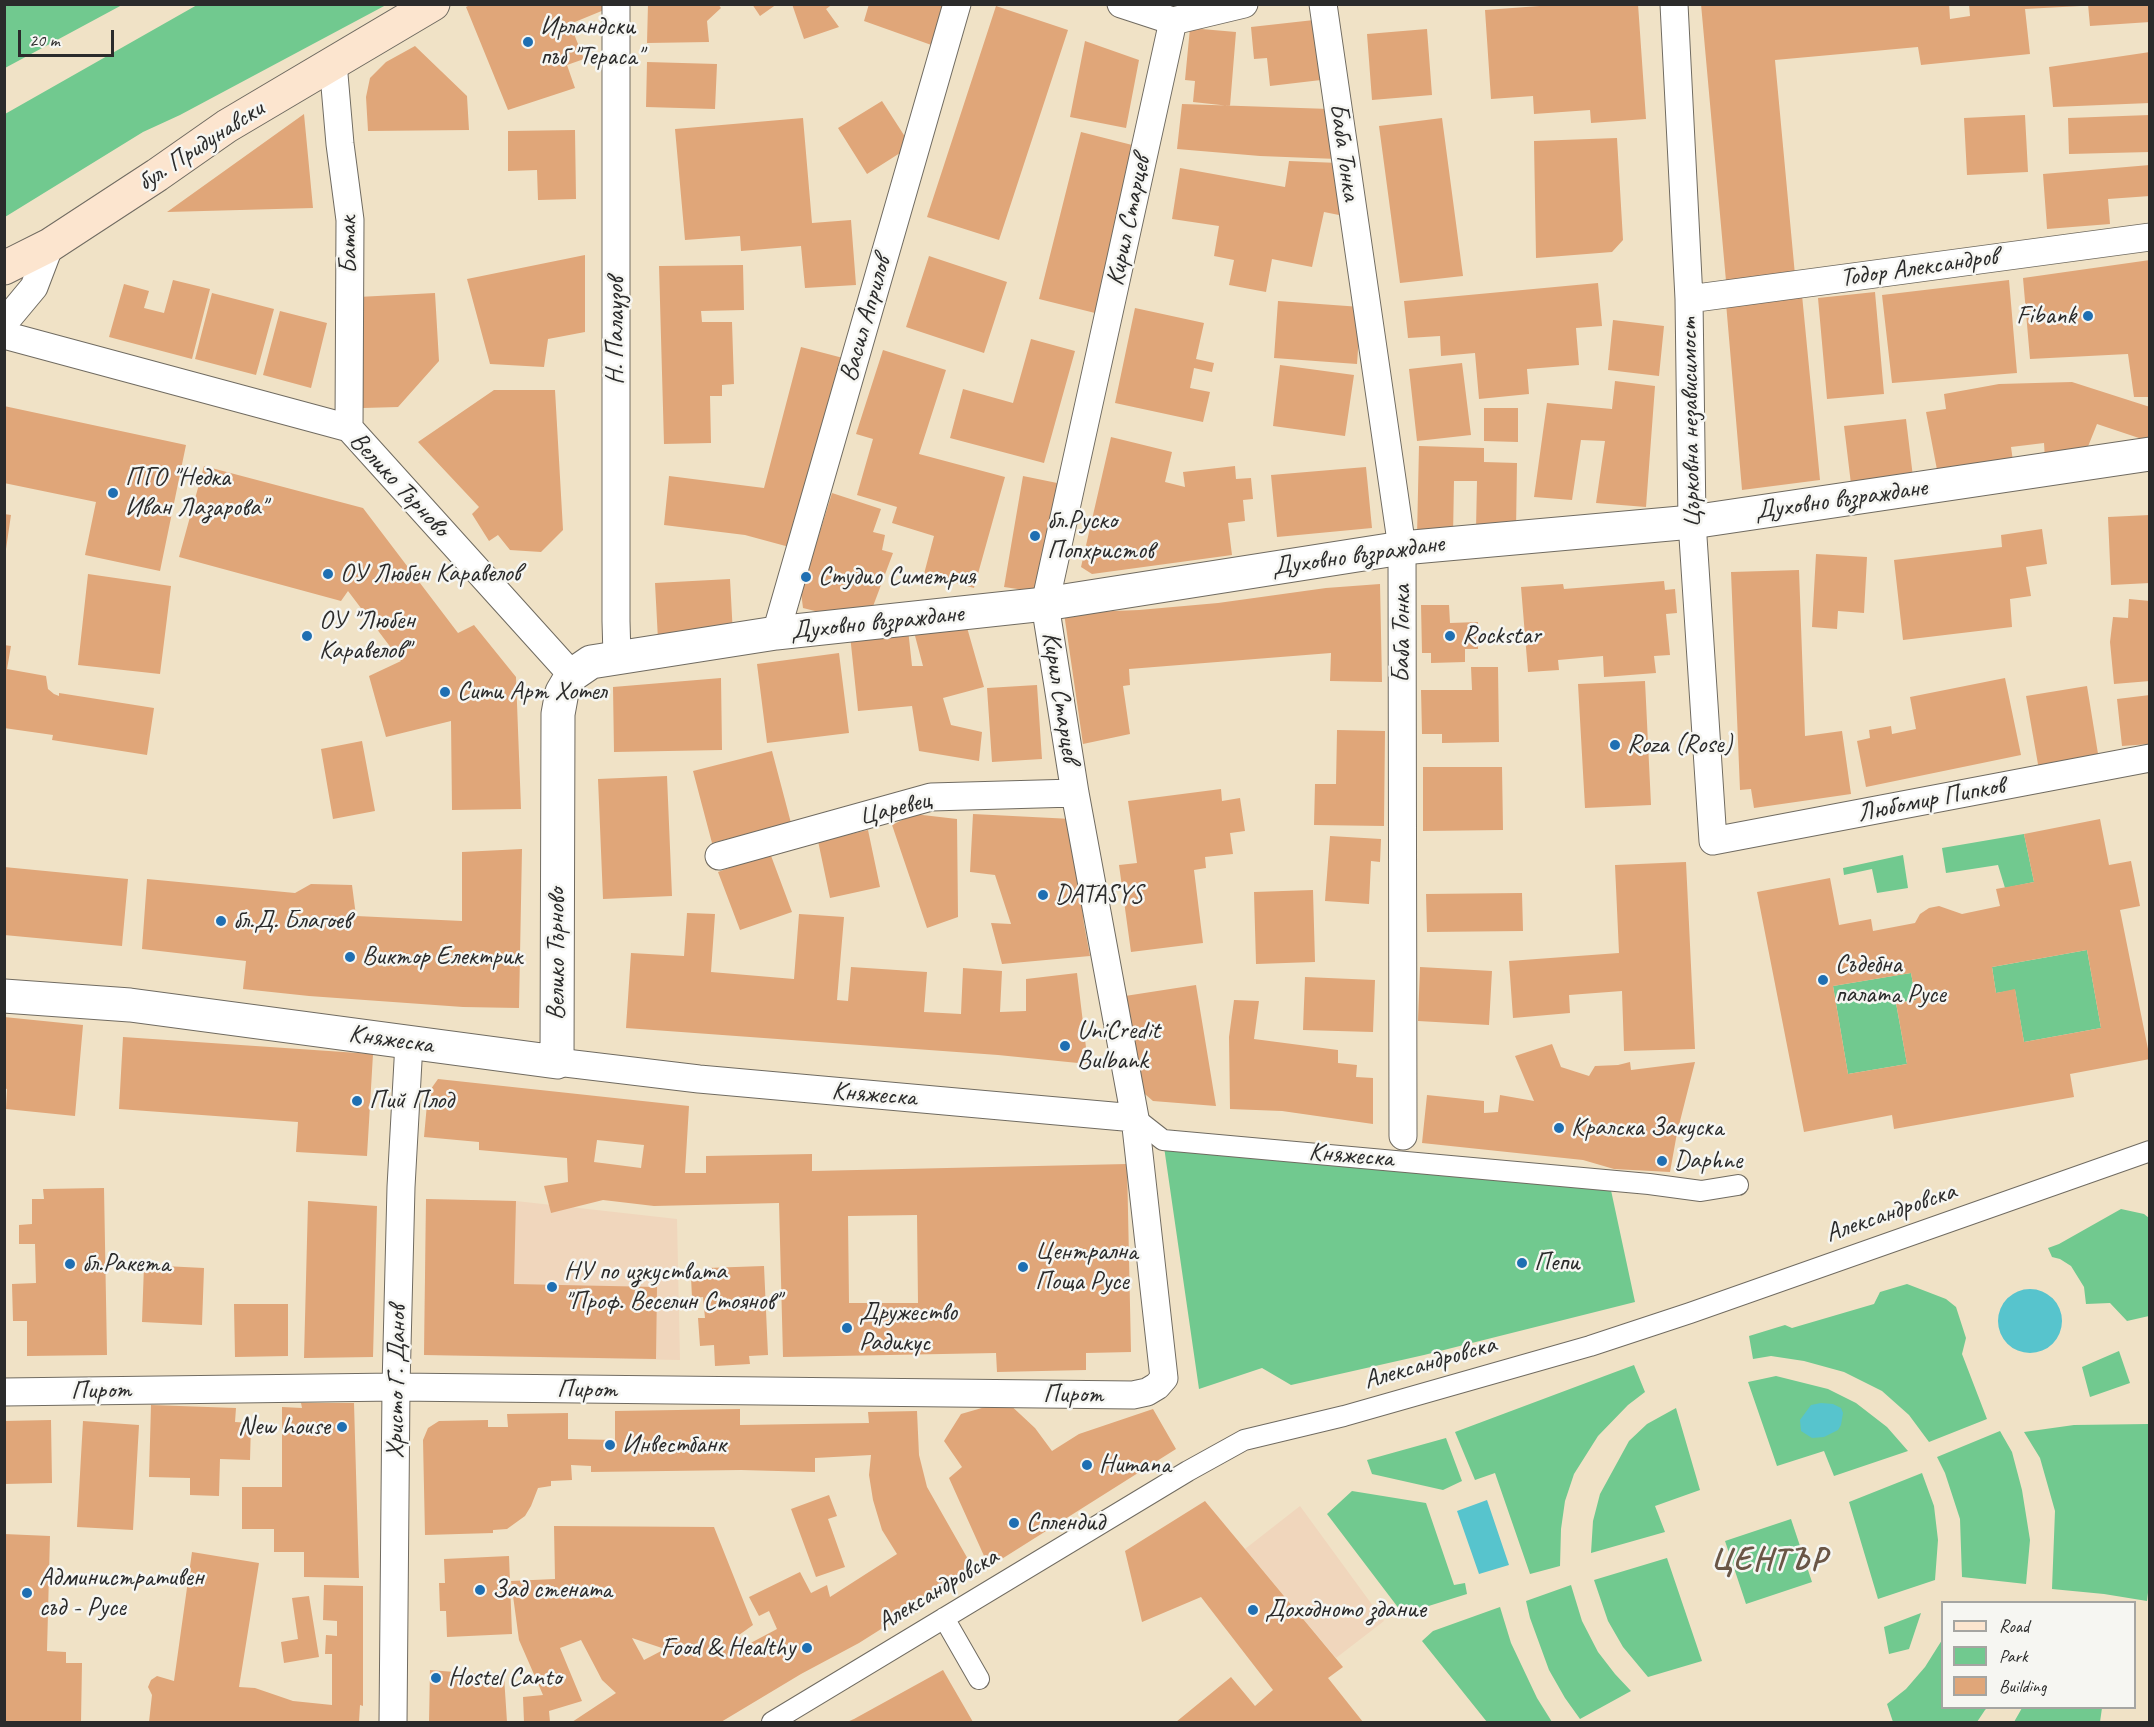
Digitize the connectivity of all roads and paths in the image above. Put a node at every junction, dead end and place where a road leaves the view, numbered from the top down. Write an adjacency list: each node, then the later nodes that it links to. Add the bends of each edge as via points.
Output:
1 (433, 4): 9 (main road, бул. Придунавски)
2 (616, 4): 22 (street, Н. Палаузов)
3 (957, 4): 21 (street, Васил Априлов)
4 (1121, 4): 8 (street)
5 (1244, 4): 8 (street)
6 (1323, 4): 19 (street, Баба Тонка)
7 (1674, 4): 13 (street, Църковна независимост)
8 (1173, 21): 20 (street, Кирил Старцев)
9 (333, 63): 11 (main road, бул. Придунавски, via 227,126); 16 (street, Батак, via 350,220)
10 (2150, 237): 13 (street, Тодор Александров)
11 (51, 245): 12 (main road, бул. Придунавски); 14 (street, via 34,287)
12 (4, 268)
13 (1689, 299): 18 (street, Църковна независимост)
14 (4, 324)
15 (4, 335): 16 (street, Велико Търново)
16 (349, 428): 23 (street, Велико Търново)
17 (2150, 454): 18 (street, Духовно възраждане)
18 (1692, 522): 19 (street, Духовно възраждане); 26 (street, Църковна независимост)
19 (1402, 548): 20 (street, Духовно възраждане); 32 (street, Баба Тонка)
20 (1045, 604): 21 (street, Духовно възраждане); 25 (street, Кирил Старцев)
21 (776, 633): 22 (street, Духовно възраждане)
22 (617, 657): 23 (street, Духовно възраждане, via 591,662)
23 (572, 675): 30 (street, Велико Търново, via 562,692 558,714)
24 (2150, 759): 26 (street, Любомир Пипков)
25 (1075, 793): 27 (street, Царевец, via 931,797); 31 (street, Кирил Старцев)
26 (1713, 841)
27 (719, 856)
28 (4, 996): 29 (street, Княжеска, via 130,1005)
29 (409, 1043): 30 (street, Княжеска); 36 (street, Христо Г. Данов)
30 (557, 1062): 31 (street, Княжеска, via 699,1079)
31 (1135, 1118): 32 (street, Княжеска, via 1162,1140); 35 (street, Кирил Старцев)
32 (1403, 1148): 34 (street, Княжеска, via 1701,1191)
33 (2150, 1151): 38 (street, Александровска, via 1590,1346 1344,1416 1244,1440)
34 (1738, 1185)
35 (1164, 1378): 36 (street, Пирот, via 1147,1392 1133,1395)
36 (396, 1387): 37 (street, Пирот); 40 (street, Христо Г. Данов)
37 (4, 1392)
38 (944, 1618): 39 (street); 41 (street, Александровска)
39 (979, 1679)
40 (393, 1722)
41 (772, 1722)

